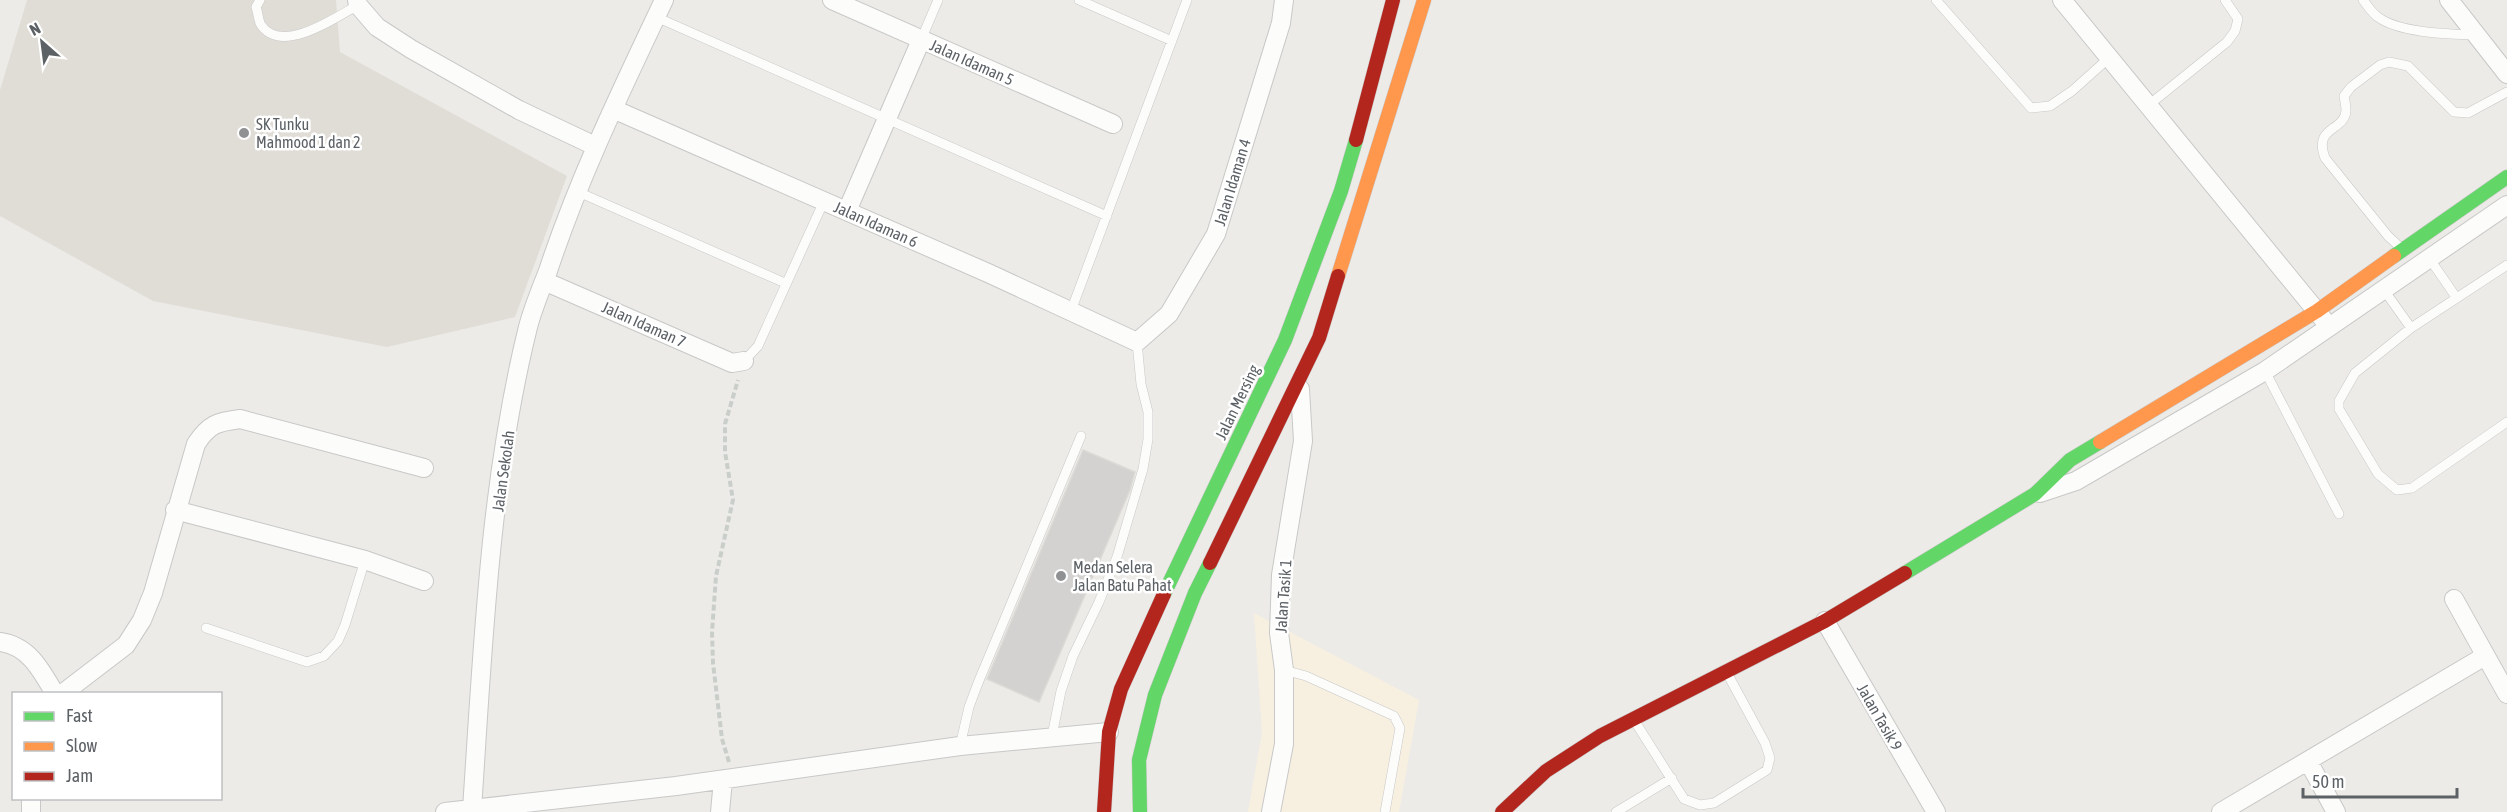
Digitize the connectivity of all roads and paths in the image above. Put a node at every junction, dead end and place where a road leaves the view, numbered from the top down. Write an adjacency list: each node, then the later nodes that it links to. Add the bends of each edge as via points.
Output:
1 (260, 0): 15 (lane, via 256,7 261,25 277,36 295,37)
2 (664, 0): 16 (street, Jalan Sekolah)
3 (832, 0): 18 (street, Jalan Idaman 5)
4 (938, 0): 18 (lane)
5 (1079, 0): 19 (lane)
6 (1187, 0): 19 (lane)
7 (1284, 0): 46 (street, Jalan Idaman 4, via 1281,23 1216,234 1169,314)
8 (1393, 0): 69 (main road, Jalan Mersing, via 1341,191 1285,340 1147,630 1121,689)
9 (1424, 0): 49 (main road, via 1319,339)
10 (1936, 0): 20 (lane, via 2031,108 2050,106)
11 (2062, 0): 20 (street)
12 (2225, 0): 23 (lane, via 2238,19 2235,31 2227,42)
13 (2362, 0): 17 (lane, via 2379,18 2401,26 2426,33)
14 (2449, 0): 17 (street)
15 (357, 3): 27 (street, via 377,27 411,49 519,110)
16 (656, 17): 24 (street, Jalan Sekolah); 25 (lane)
17 (2477, 35): 21 (street)
18 (921, 40): 25 (street); 26 (street, Jalan Idaman 5)
19 (1172, 41): 33 (lane)
20 (2111, 57): 23 (street)
21 (2507, 74)
22 (2507, 92): 35 (lane, via 2468,113 2454,112 2408,66 2389,62 2380,65 2344,96 2346,111 2342,120 2323,138 2325,158 2388,236)
23 (2150, 104): 43 (street)
24 (613, 109): 27 (street, Jalan Sekolah); 30 (street, Jalan Idaman 6)
25 (887, 119): 32 (street); 33 (lane)
26 (1113, 124)
27 (595, 146): 29 (street, Jalan Sekolah)
28 (2507, 177): 34 (main road)
29 (576, 191): 38 (street, Jalan Sekolah); 39 (lane)
30 (824, 201): 32 (street, Jalan Idaman 6); 39 (lane)
31 (2507, 206): 36 (street)
32 (847, 211): 42 (street, Jalan Idaman 6)
33 (1107, 216): 42 (lane)
34 (2417, 241): 35 (main road); 36 (lane)
35 (2404, 250): 43 (main road)
36 (2430, 259): 40 (street); 41 (lane)
37 (2507, 265): 41 (lane)
38 (544, 280): 47 (street, Jalan Idaman 7, via 732,363); 75 (street, Jalan Sekolah, via 516,383 501,477 487,593)
39 (785, 283): 47 (lane, via 758,346)
40 (2384, 290): 44 (street); 45 (lane)
41 (2456, 297): 45 (lane)
42 (1071, 311): 46 (street, Jalan Idaman 6)
43 (2317, 311): 44 (street); 53 (main road, via 2070,460)
44 (2329, 328): 48 (street)
45 (2411, 328): 50 (lane, via 2355,374 2339,401 2339,409 2382,479 2397,490 2412,488)
46 (1137, 342): 70 (lane, via 1148,412 1143,468 1117,557 1067,674)
47 (744, 361): 74 (path, via 725,424 733,500 716,576 712,632 722,739)
48 (2265, 371): 53 (street, via 2076,481); 55 (lane)
49 (1299, 380): 63 (street, Jalan Tasik 1, via 1303,441 1281,575 1279,633); 79 (main road, via 1195,593 1155,695 1139,760)
50 (2507, 422)
51 (1081, 436): 71 (lane, via 975,691)
52 (424, 468): 54 (street, via 240,420 219,421 204,431 196,444)
53 (2036, 494): 59 (main road)
54 (175, 510): 56 (street); 66 (street, via 142,620 126,645)
55 (2339, 514)
56 (365, 560): 57 (street); 60 (lane, via 345,625 338,641 324,656 307,662)
57 (424, 581)
58 (2454, 599): 62 (street)
59 (1825, 621): 64 (main road); 84 (street, Jalan Tasik 9)
60 (206, 628)
61 (0, 642): 65 (street, via 14,644 31,657)
62 (2485, 656): 67 (street); 72 (street)
63 (1284, 670): 80 (street, Jalan Tasik 1, via 1284,744); 81 (lane, via 1306,676 1398,721)
64 (1726, 671): 68 (main road); 73 (lane, via 1765,743 1770,758 1767,770 1714,802 1700,805 1684,799)
65 (54, 692)
66 (63, 692)
67 (2507, 694)
68 (1634, 720): 73 (lane); 82 (main road, via 1600,736 1546,771)
69 (1109, 732): 70 (street); 78 (main road, Jalan Mersing)
70 (1052, 736): 71 (street)
71 (960, 746): 74 (street)
72 (2308, 761): 85 (street); 86 (street)
73 (1672, 778): 83 (lane)
74 (731, 779): 75 (street); 77 (street)
75 (472, 809): 76 (street)
76 (445, 812)
77 (720, 812)
78 (1104, 812)
79 (1140, 812)
80 (1271, 812)
81 (1385, 812)
82 (1502, 812)
83 (1616, 812)
84 (1936, 812)
85 (2221, 812)
86 (2336, 812)

